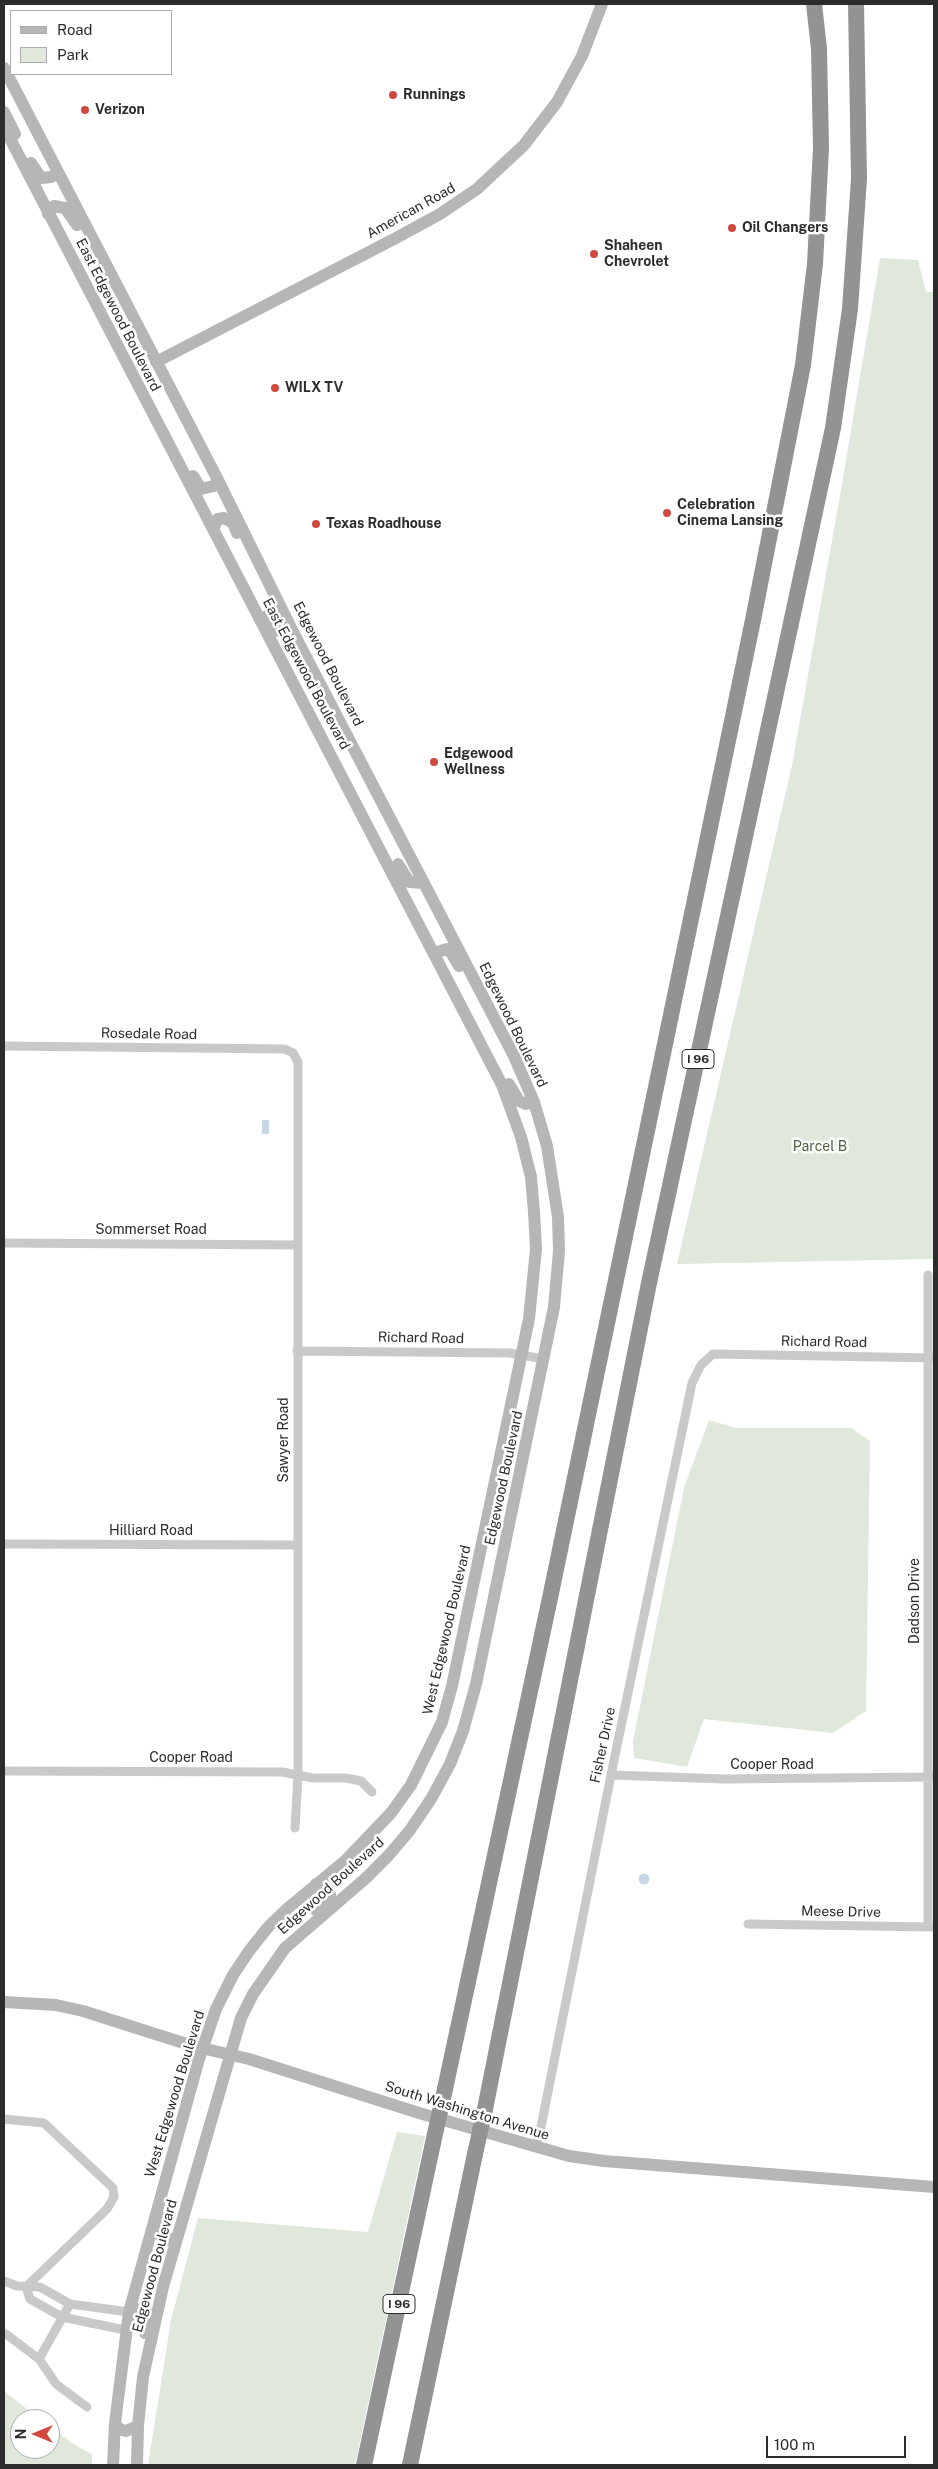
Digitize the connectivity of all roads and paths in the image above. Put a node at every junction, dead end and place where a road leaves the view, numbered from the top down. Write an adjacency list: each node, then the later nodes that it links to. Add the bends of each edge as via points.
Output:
1 (602, 4): 10 (street, American Road, via 582,56 557,102 524,145 485,182 431,219)
2 (814, 4): 70 (highway, I 96, bridge, via 819,49 821,148 815,264 802,365 747,649 550,1598)
3 (856, 4): 71 (highway, I 96, bridge, via 859,179 850,309 833,428 649,1283 485,2109)
4 (4, 68): 7 (street, East Edgewood Boulevard)
5 (4, 112): 7 (street, via 37,174 46,178)
6 (4, 127): 8 (street, East Edgewood Boulevard)
7 (58, 172): 9 (street, East Edgewood Boulevard)
8 (48, 214): 9 (street, via 54,206 65,208 71,214 120,308); 11 (street, East Edgewood Boulevard)
9 (134, 317): 10 (street, East Edgewood Boulevard)
10 (156, 362): 12 (street, East Edgewood Boulevard)
11 (142, 394): 12 (street, via 156,404 197,484 207,489); 13 (street, East Edgewood Boulevard)
12 (218, 480): 14 (street, Edgewood Boulevard)
13 (213, 530): 14 (street, via 218,519 229,520 253,563); 15 (street, East Edgewood Boulevard)
14 (266, 576): 16 (street, Edgewood Boulevard)
15 (239, 578): 16 (street, via 252,588 276,630); 17 (street, East Edgewood Boulevard)
16 (293, 632): 18 (street, Edgewood Boulevard)
17 (362, 812): 18 (street, via 375,820 404,877 415,884); 19 (street, East Edgewood Boulevard)
18 (424, 883): 20 (street, Edgewood Boulevard)
19 (434, 953): 20 (street, via 446,950 452,954 481,1009); 21 (street, East Edgewood Boulevard)
20 (492, 1014): 24 (street, Edgewood Boulevard)
21 (475, 1030): 24 (street, via 490,1041 514,1094 526,1104); 27 (street, East Edgewood Boulevard, via 502,1085 521,1137 530,1177)
22 (4, 1046): 23 (street, Rosedale Road, via 285,1049)
23 (292, 1053): 26 (street, Sawyer Road, via 298,1062)
24 (534, 1102): 33 (street, Edgewood Boulevard, via 547,1146 558,1217 558,1278)
25 (4, 1243): 26 (street, Sommerset Road)
26 (298, 1245): 29 (street, Sawyer Road)
27 (536, 1250): 31 (street, West Edgewood Boulevard, via 534,1287)
28 (928, 1275): 32 (street, Dadson Drive)
29 (297, 1351): 31 (street, Richard Road); 36 (street, Sawyer Road)
30 (713, 1354): 32 (street, Richard Road); 40 (street, Fisher Drive, via 701,1365 692,1383)
31 (522, 1355): 33 (street, Richard Road); 44 (street, West Edgewood Boulevard, via 442,1722 411,1785 391,1813 346,1860)
32 (931, 1358): 34 (street, Dadson Drive)
33 (544, 1359): 47 (street, Edgewood Boulevard, via 476,1684 450,1764 431,1799 389,1855)
34 (931, 1507): 37 (street, Dadson Drive)
35 (4, 1544): 36 (street, Hilliard Road)
36 (298, 1545): 39 (street, Sawyer Road)
37 (931, 1641): 41 (street, Dadson Drive)
38 (4, 1771): 39 (street, Cooper Road, via 282,1772)
39 (298, 1775): 42 (street, Cooper Road, via 361,1781); 43 (street, Sawyer Road)
40 (611, 1775): 41 (street, Cooper Road, via 724,1779); 52 (street, Fisher Drive, via 539,2137)
41 (931, 1777): 46 (street, Dadson Drive)
42 (372, 1792)
43 (295, 1828)
44 (316, 1884): 47 (street, via 323,1884 330,1895 290,1933); 49 (street, West Edgewood Boulevard, via 288,1908 249,1951 216,2009)
45 (748, 1924): 46 (street, Meese Drive)
46 (931, 1927)
47 (285, 1948): 50 (street, Edgewood Boulevard, via 253,1994)
48 (4, 2002): 49 (street, South Washington Avenue, via 56,2005 83,2011)
49 (202, 2047): 50 (street, South Washington Avenue); 53 (street, West Edgewood Boulevard)
50 (229, 2055): 52 (street, South Washington Avenue); 55 (street, Edgewood Boulevard)
51 (4, 2119): 57 (street, via 44,2123 113,2188 114,2197 107,2209)
52 (534, 2147): 54 (street, South Washington Avenue, via 604,2161)
53 (171, 2160): 55 (street, via 173,2179 159,2233 166,2240); 59 (street, West Edgewood Boulevard)
54 (934, 2187)
55 (177, 2238): 64 (street, Edgewood Boulevard)
56 (4, 2281): 57 (street)
57 (26, 2286): 58 (street, via 40,2287); 60 (street, via 30,2299)
58 (70, 2304): 59 (street); 60 (street)
59 (129, 2312): 61 (street, West Edgewood Boulevard); 64 (street, via 141,2309 148,2316 140,2366)
60 (62, 2318): 61 (street); 63 (street)
61 (126, 2330): 66 (street, West Edgewood Boulevard)
62 (6, 2334): 63 (street)
63 (39, 2359): 65 (street, via 56,2384)
64 (143, 2377): 67 (street, Edgewood Boulevard)
65 (87, 2407)
66 (115, 2422): 67 (street, via 119,2429 126,2431); 68 (street, West Edgewood Boulevard)
67 (138, 2426): 69 (street, Edgewood Boulevard)
68 (113, 2465)
69 (137, 2465)
70 (364, 2465)
71 (410, 2465)

